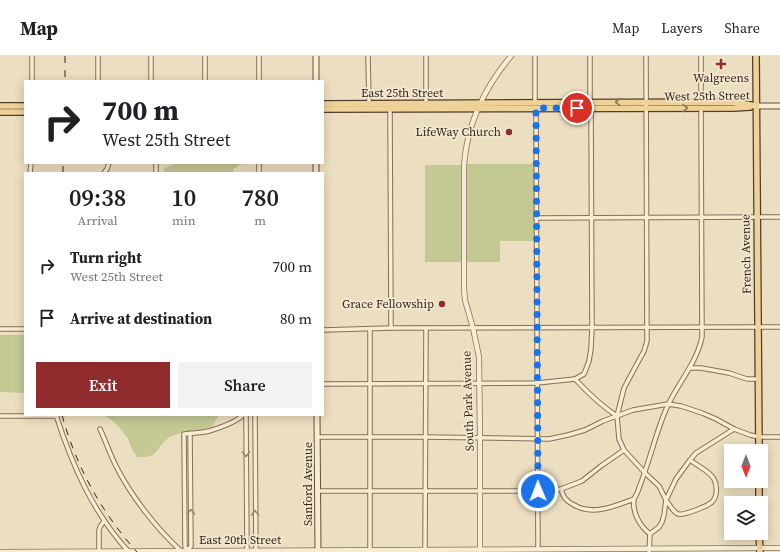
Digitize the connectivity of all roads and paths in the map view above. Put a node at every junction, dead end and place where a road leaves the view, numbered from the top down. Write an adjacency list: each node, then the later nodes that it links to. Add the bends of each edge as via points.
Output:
1 (32, 56): 15 (street)
2 (98, 56): 16 (street)
3 (151, 56): 17 (street)
4 (205, 56): 18 (street)
5 (259, 56): 19 (street)
6 (316, 56): 20 (main road)
7 (368, 56): 24 (street)
8 (426, 56): 22 (street)
9 (511, 56): 30 (street, South Park Avenue, via 495,77)
10 (535, 56): 31 (street)
11 (590, 56): 26 (street)
12 (646, 56): 27 (street)
13 (701, 56): 21 (street)
14 (756, 56): 32 (main road, French Avenue)
15 (32, 80)
16 (98, 80)
17 (151, 80)
18 (205, 80)
19 (259, 80)
20 (316, 80)
21 (700, 102): 27 (main road, West 25th Street); 32 (main road, West 25th Street, via 734,102)
22 (426, 103): 25 (main road, East 25th Street); 30 (main road, East 25th Street)
23 (324, 104): 24 (main road, East 25th Street)
24 (369, 104): 25 (main road, East 25th Street)
25 (399, 104): 35 (main road)
26 (590, 105): 27 (main road, West 25th Street); 31 (main road, West 25th Street); 31 (main road, West 25th Street, via 564,108); 45 (street)
27 (646, 105): 34 (main road, West 25th Street, one-way to 34); 40 (street)
28 (0, 106): 29 (main road)
29 (24, 106)
30 (479, 106): 31 (main road, West 25th Street); 36 (main road, East 25th Street); 49 (street, South Park Avenue, via 466,145 464,165 464,289)
31 (536, 106): 44 (street)
32 (756, 106): 33 (main road); 34 (main road, West 25th Street); 42 (main road, French Avenue)
33 (780, 106)
34 (701, 108): 41 (street)
35 (379, 109): 36 (main road, East 25th Street); 37 (main road, East 25th Street)
36 (390, 109): 48 (street)
37 (324, 110)
38 (0, 112): 39 (main road)
39 (24, 112)
40 (647, 217): 41 (street); 45 (street); 52 (street)
41 (702, 217): 42 (street); 46 (street)
42 (757, 217): 43 (street); 53 (main road, French Avenue)
43 (780, 217)
44 (536, 218): 45 (street); 50 (street)
45 (591, 218): 51 (street)
46 (702, 327): 52 (street); 53 (street); 59 (street, via 701,342)
47 (780, 327): 53 (street)
48 (390, 328): 56 (street); 57 (street)
49 (473, 328): 50 (street); 57 (street); 65 (street, South Park Avenue, via 479,357)
50 (537, 328): 51 (street); 66 (street)
51 (592, 328): 52 (street); 60 (street, via 589,361 584,374)
52 (647, 328): 75 (street, via 644,351 624,388)
53 (758, 328): 61 (main road, French Avenue)
54 (0, 329): 55 (street)
55 (24, 329)
56 (370, 329): 58 (street); 63 (street)
57 (426, 329): 64 (street)
58 (324, 330)
59 (690, 368): 61 (street); 67 (street)
60 (575, 379): 66 (street); 75 (street, via 595,400)
61 (758, 379): 82 (main road, French Avenue)
62 (324, 384): 63 (street)
63 (370, 384): 64 (street); 80 (street)
64 (425, 384): 65 (street); 81 (street)
65 (480, 384): 66 (street); 84 (street, South Park Avenue)
66 (537, 384): 85 (street)
67 (668, 404): 75 (street, via 640,408); 77 (street, via 702,413); 89 (street)
68 (0, 416): 69 (street)
69 (24, 416)
70 (57, 416): 98 (street, via 75,467)
71 (243, 416): 78 (street, via 208,431)
72 (244, 416): 109 (street, one-way to 109)
73 (254, 416): 110 (street, one-way to 73)
74 (317, 416): 79 (main road, Sanford Avenue)
75 (616, 416): 85 (street, via 568,435); 87 (street, via 619,439)
76 (100, 429): 108 (street, via 130,490)
77 (734, 429): 82 (street); 88 (street, via 700,450)
78 (190, 433): 102 (street, one-way to 78, via 191,546); 102 (street, via 184,434 185,547)
79 (318, 437): 80 (street); 91 (main road, Sanford Avenue)
80 (370, 437): 81 (street); 92 (street)
81 (425, 437): 84 (street); 93 (street)
82 (759, 437): 83 (street); 86 (main road, French Avenue)
83 (780, 437)
84 (480, 438): 85 (street); 94 (street, South Park Avenue)
85 (537, 439): 95 (street)
86 (759, 444)
87 (624, 450): 89 (street); 90 (street, via 582,481)
88 (690, 460): 97 (street, via 676,479); 97 (street, via 715,479 716,496 712,502 682,515 677,514)
89 (645, 473): 96 (street); 97 (street, via 659,486)
90 (561, 488): 95 (street); 96 (street, via 565,499 574,506 587,510 606,509)
91 (318, 491): 92 (street); 111 (main road, Sanford Avenue)
92 (370, 491): 93 (street); 112 (street)
93 (425, 491): 94 (street); 113 (street)
94 (480, 491): 95 (street); 114 (street, South Park Avenue)
95 (538, 491): 101 (street)
96 (634, 499): 99 (street, via 638,519)
97 (666, 500): 99 (street, via 662,522)
98 (104, 521): 106 (street, via 99,530); 107 (street)
99 (650, 534): 104 (street)
100 (780, 548): 105 (street, East 20th Street)
101 (538, 549): 103 (street, East 20th Street); 114 (street, East 20th Street)
102 (188, 550): 108 (street, East 20th Street); 109 (street, East 20th Street)
103 (563, 550): 104 (street, East 20th Street)
104 (649, 550): 105 (street, East 20th Street)
105 (760, 550)
106 (99, 551): 107 (street, East 20th Street); 115 (street, East 20th Street)
107 (128, 551): 108 (street, East 20th Street)
108 (181, 551)
109 (247, 551): 110 (street, East 20th Street)
110 (256, 551): 111 (street, East 20th Street)
111 (318, 551): 112 (street, East 20th Street)
112 (370, 551): 113 (street, East 20th Street)
113 (425, 551): 114 (street, East 20th Street)
114 (480, 551)
115 (0, 552)

